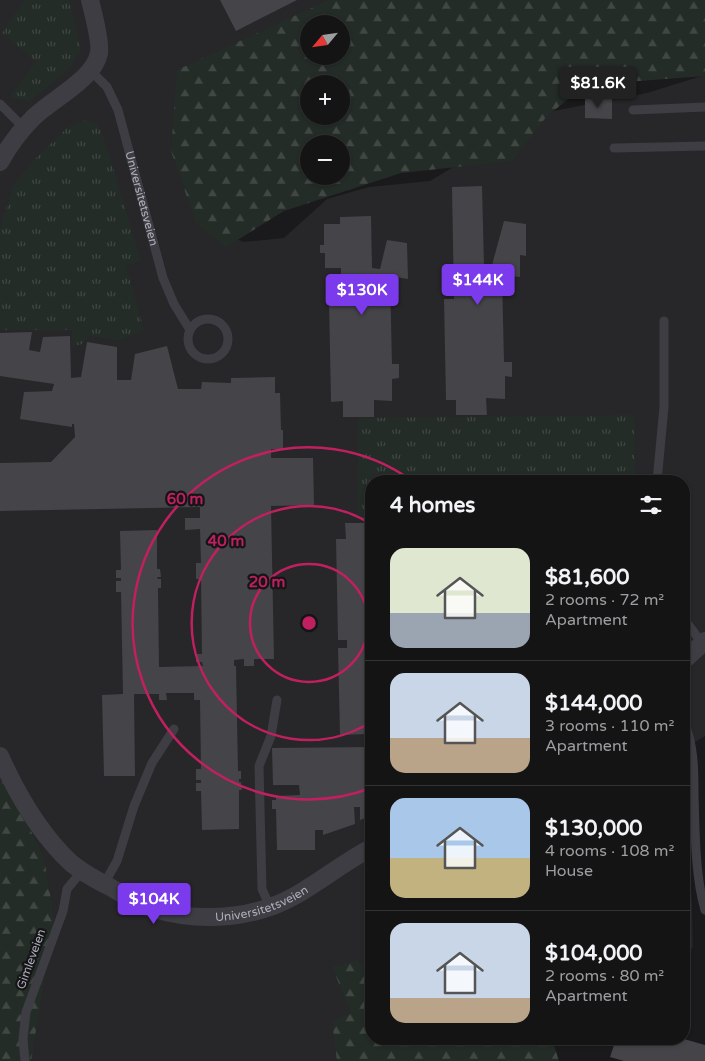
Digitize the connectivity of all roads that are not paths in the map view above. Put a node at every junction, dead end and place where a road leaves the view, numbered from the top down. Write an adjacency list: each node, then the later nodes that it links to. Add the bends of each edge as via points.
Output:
1 (90, 0): 2 (street, via 99,52)
2 (90, 70): 6 (street); 11 (lane, Universitetsveien, via 106,87 118,110 162,278)
3 (0, 104): 6 (lane)
4 (705, 107): 5 (lane)
5 (633, 110)
6 (24, 128): 9 (street)
7 (705, 146): 8 (lane)
8 (614, 148)
9 (0, 162)
10 (664, 321): 12 (lane, via 664,407)
11 (190, 330): 11 (lane, via 188,343 194,354 206,360 224,352 228,340 220,323 203,320)
12 (658, 475)
13 (690, 626): 14 (lane)
14 (703, 642): 15 (street)
15 (690, 654)
16 (277, 700): 23 (lane, via 271,736 259,766 262,889)
17 (174, 729): 22 (lane, via 152,763 117,861)
18 (690, 739): 24 (lane, via 694,758 698,869)
19 (0, 756): 21 (street, Universitetsveien, via 24,803 45,834)
20 (365, 852): 23 (street, Universitetsveien, via 292,898)
21 (82, 871): 22 (street, Universitetsveien); 25 (lane, Gimleveien, via 67,890 63,911 26,1012)
22 (104, 884): 23 (street, Universitetsveien, via 131,900 177,914 202,917 234,915)
23 (270, 907)
24 (705, 910)
25 (25, 1061)

